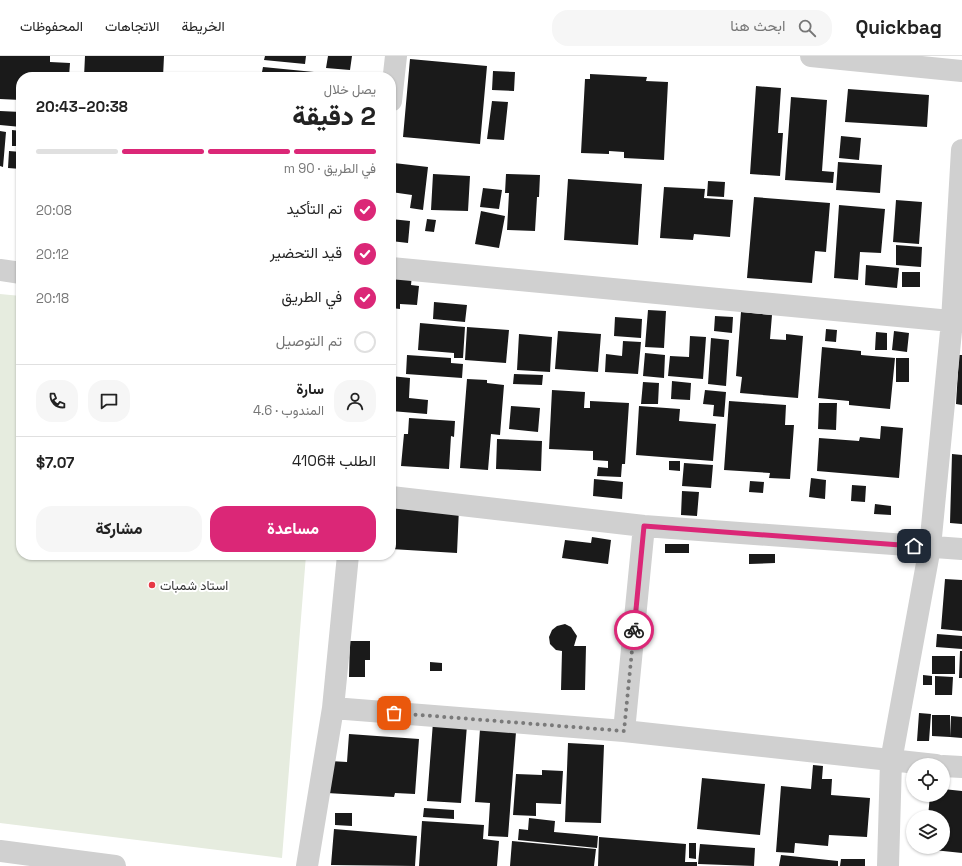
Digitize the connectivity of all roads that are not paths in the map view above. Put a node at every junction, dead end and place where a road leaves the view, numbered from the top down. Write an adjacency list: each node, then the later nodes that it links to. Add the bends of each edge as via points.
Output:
1 (396, 56): 4 (street)
2 (811, 56): 3 (street)
3 (962, 71)
4 (394, 72)
5 (962, 150): 9 (street)
6 (396, 268): 9 (street)
7 (0, 270): 8 (street)
8 (16, 272)
9 (957, 322): 12 (street)
10 (396, 498): 11 (street)
11 (644, 526): 12 (street); 16 (street)
12 (930, 547): 13 (street); 17 (street)
13 (962, 549)
14 (348, 560): 15 (street)
15 (333, 708): 16 (street); 23 (street)
16 (624, 731): 17 (street)
17 (891, 761): 18 (street); 24 (street)
18 (906, 762)
19 (950, 766): 20 (street)
20 (962, 767)
21 (0, 851): 22 (street)
22 (115, 866)
23 (307, 866)
24 (888, 866)

